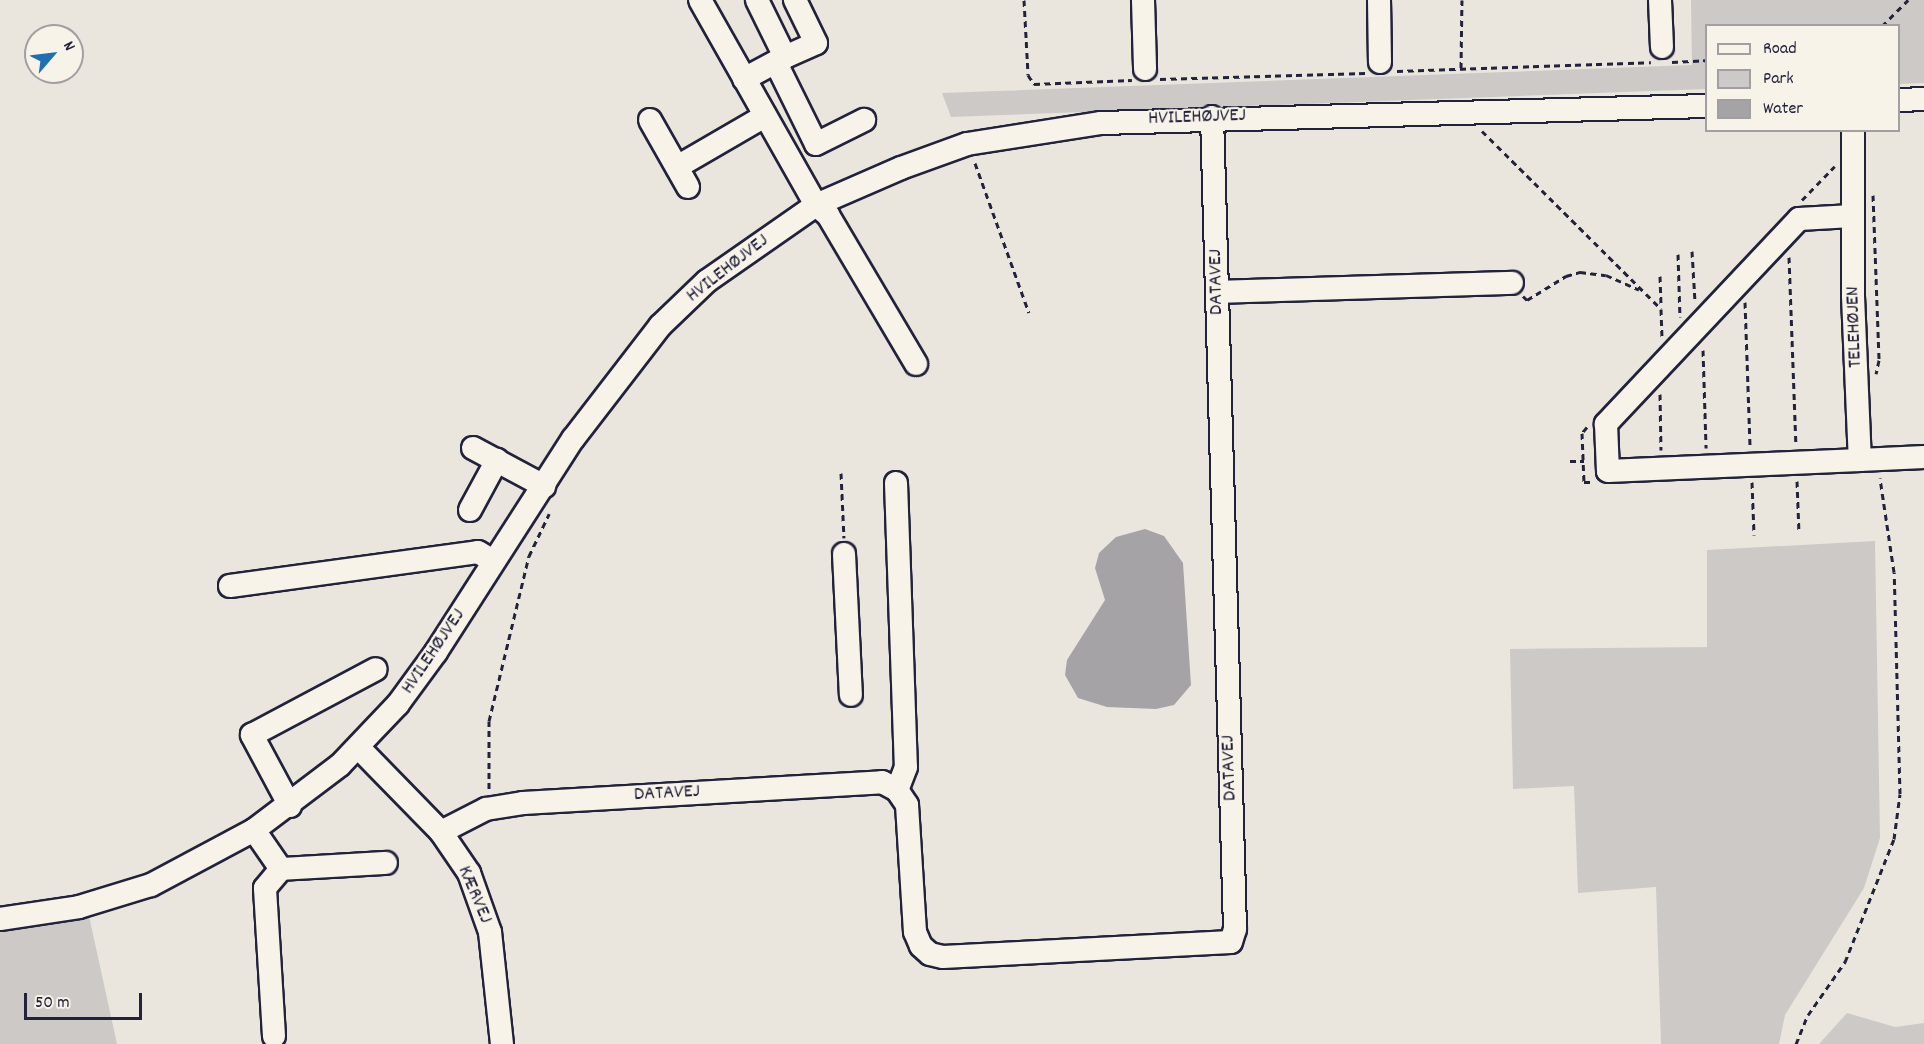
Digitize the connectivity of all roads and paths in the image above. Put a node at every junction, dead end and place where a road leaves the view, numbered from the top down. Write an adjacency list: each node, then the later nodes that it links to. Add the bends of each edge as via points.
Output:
1 (700, 0): 17 (street)
2 (758, 0): 12 (street)
3 (795, 0): 12 (street, via 816,44)
4 (1024, 0): 16 (path, via 1028,75 1034,84)
5 (1143, 0): 16 (street)
6 (1379, 0): 15 (street)
7 (1462, 0): 14 (path)
8 (1660, 0): 11 (street)
9 (1908, 0): 10 (path)
10 (1884, 24)
11 (1661, 57): 13 (path); 14 (path)
12 (781, 60): 17 (street); 24 (street, via 816,144)
13 (1705, 60)
14 (1461, 68): 15 (path)
15 (1380, 69): 16 (path)
16 (1147, 76)
17 (744, 79): 21 (street)
18 (1924, 99): 19 (street)
19 (1900, 100)
20 (1705, 106): 22 (street, HVILEHØJVEJ)
21 (765, 116): 23 (street, via 683,177); 31 (street)
22 (1212, 117): 31 (street, HVILEHØJVEJ, via 1101,123 968,144); 39 (street, DATAVEJ)
23 (650, 120)
24 (864, 120)
25 (1470, 131): 26 (path)
26 (1482, 131): 27 (path); 40 (path)
27 (1493, 131)
28 (1852, 139): 32 (street, TELEHØJEN); 33 (path, via 1787,216)
29 (986, 159): 42 (path, via 974,160)
30 (1872, 193): 47 (path, via 1879,360)
31 (816, 205): 45 (street, via 828,215); 62 (street, HVILEHØJVEJ, via 707,281 660,326 573,439)
32 (1852, 216): 33 (street, via 1800,219); 58 (street, TELEHØJEN)
33 (1788, 231): 36 (street); 54 (path)
34 (1692, 251): 43 (path, via 1695,313 1702,306)
35 (1678, 254): 44 (path)
36 (1744, 275): 43 (street); 55 (path)
37 (1660, 276): 41 (path)
38 (1512, 283): 39 (street); 40 (path, via 1527,300 1566,276 1588,272 1618,279)
39 (1218, 292): 72 (street, DATAVEJ, via 1233,940 1220,946 943,957 930,954 915,932 909,816)
40 (1643, 292): 41 (path)
41 (1661, 309): 46 (path)
42 (1029, 313)
43 (1702, 321): 46 (street); 56 (path)
44 (1681, 328)
45 (916, 364)
46 (1662, 364): 57 (path); 57 (street, via 1606,424 1608,471)
47 (1875, 381)
48 (1590, 424): 53 (path, via 1582,433)
49 (473, 448): 51 (street)
50 (1924, 457): 58 (street)
51 (497, 460): 62 (street); 63 (street)
52 (1570, 461): 53 (path)
53 (1584, 461): 60 (path, via 1584,482)
54 (1796, 462): 55 (street); 58 (street); 64 (path)
55 (1751, 465): 56 (street); 65 (path)
56 (1706, 467): 57 (street)
57 (1661, 470)
58 (1873, 470): 82 (path, via 1894,572 1900,794 1894,838 1845,962 1808,1015)
59 (841, 473): 66 (path)
60 (1595, 482)
61 (896, 489): 72 (street, via 906,767 903,783)
62 (549, 494): 67 (street, HVILEHØJVEJ); 74 (path, via 529,556 489,721)
63 (470, 510)
64 (1799, 532)
65 (1754, 535)
66 (844, 554): 70 (street)
67 (493, 561): 68 (street, via 478,552); 71 (street, HVILEHØJVEJ, via 436,652 398,704)
68 (230, 586)
69 (376, 669): 73 (street, via 252,735)
70 (851, 695)
71 (358, 747): 73 (street, HVILEHØJVEJ); 76 (street, KÆRVEJ)
72 (897, 790): 74 (street, DATAVEJ, via 882,782 868,782)
73 (290, 806): 75 (street, HVILEHØJVEJ)
74 (492, 807): 76 (street, DATAVEJ)
75 (254, 830): 78 (street); 79 (street, HVILEHØJVEJ, via 151,885 79,906)
76 (441, 832): 81 (street, KÆRVEJ, via 469,873 481,899 490,932)
77 (386, 863): 78 (street)
78 (281, 869): 80 (street, via 265,888)
79 (0, 919)
80 (274, 1036)
81 (502, 1044)
82 (1796, 1044)

